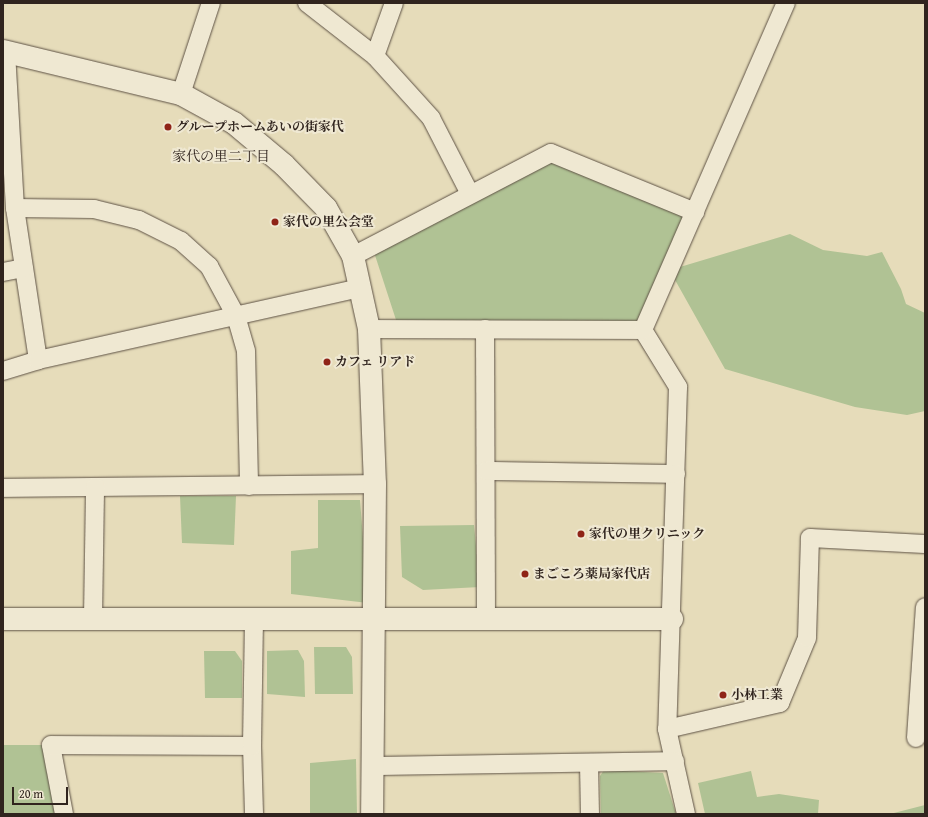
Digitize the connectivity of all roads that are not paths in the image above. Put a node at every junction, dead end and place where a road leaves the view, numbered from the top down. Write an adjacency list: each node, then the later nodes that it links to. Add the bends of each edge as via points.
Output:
1 (211, 3): 7 (street)
2 (307, 3): 6 (street)
3 (394, 3): 6 (street)
4 (786, 3): 10 (street)
5 (4, 51): 7 (street); 9 (street)
6 (375, 56): 8 (street, via 430,118)
7 (182, 94): 11 (street, via 234,123 284,165 326,208)
8 (470, 194): 10 (street, via 551,153); 11 (street)
9 (15, 208): 12 (street); 15 (street, via 94,209 139,220 181,241 209,266)
10 (695, 212): 18 (street)
11 (353, 256): 14 (street)
12 (24, 268): 13 (street); 19 (street)
13 (3, 272)
14 (361, 288): 15 (street); 16 (street)
15 (236, 316): 19 (street); 24 (street, via 246,351)
16 (369, 329): 17 (street); 23 (street)
17 (485, 329): 18 (street); 21 (street)
18 (643, 330): 22 (street, via 678,387)
19 (38, 360): 20 (street)
20 (3, 371)
21 (486, 471): 22 (street); 34 (street)
22 (676, 474): 33 (street)
23 (375, 484): 24 (street); 30 (street)
24 (249, 486): 25 (street)
25 (95, 487): 26 (street); 29 (street)
26 (3, 488)
27 (925, 544): 35 (street, via 810,538 807,638 780,703)
28 (925, 607): 36 (street)
29 (93, 618): 31 (street); 32 (street)
30 (372, 618): 32 (street); 34 (street); 40 (street)
31 (3, 619)
32 (254, 619): 37 (street)
33 (672, 619): 34 (street); 35 (street)
34 (486, 620)
35 (667, 729): 38 (street)
36 (916, 738)
37 (252, 746): 41 (street, via 51,745); 42 (street)
38 (675, 762): 39 (street); 45 (street)
39 (589, 763): 40 (street); 44 (street)
40 (372, 766): 43 (street)
41 (64, 814)
42 (254, 814)
43 (372, 814)
44 (590, 814)
45 (686, 814)

